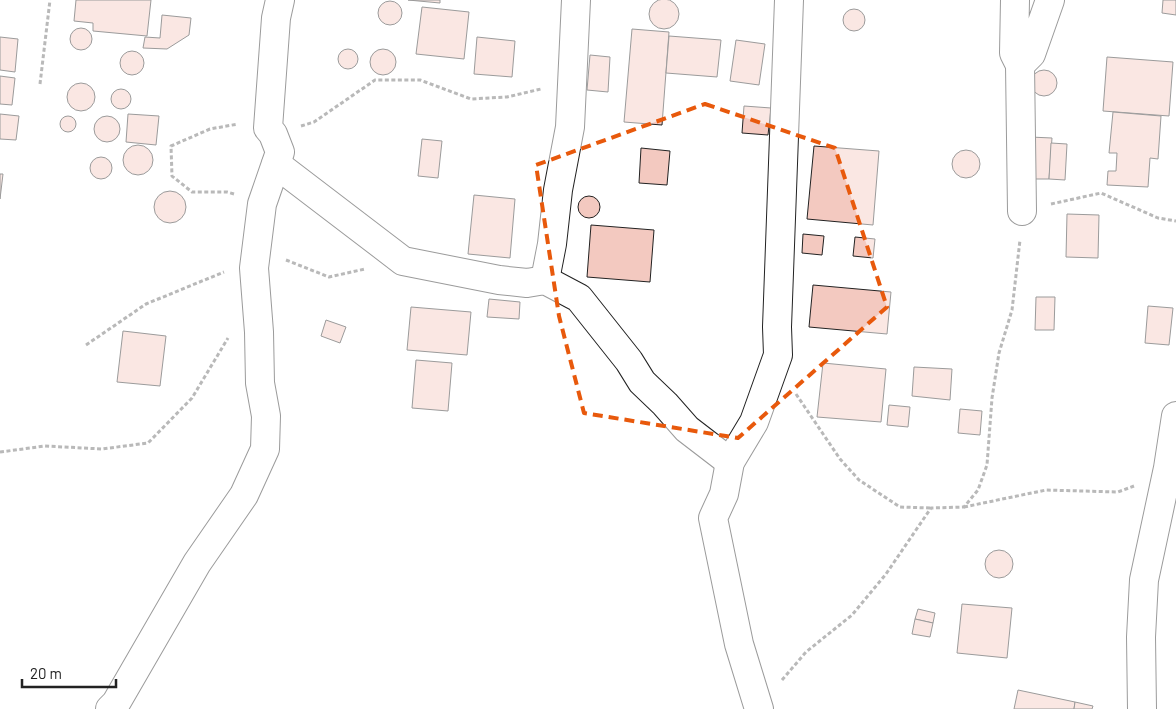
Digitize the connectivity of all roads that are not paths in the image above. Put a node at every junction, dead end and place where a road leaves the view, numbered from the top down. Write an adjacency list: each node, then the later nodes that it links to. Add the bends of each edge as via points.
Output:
1 (280, 0): 7 (street, via 276,18 270,131 280,152)
2 (576, 0): 9 (street, via 570,127)
3 (789, 0): 11 (street, via 778,355 754,422)
4 (1015, 0): 6 (street, via 1014,53)
5 (1050, 0): 6 (street, via 1031,54)
6 (1020, 65): 8 (street)
7 (276, 164): 9 (street, via 403,261 499,280); 13 (street, via 262,204 254,268 260,383 266,416 265,450 244,495 197,562)
8 (1022, 211)
9 (545, 280): 11 (street, via 579,298 642,382 687,429)
10 (1176, 416): 14 (street, via 1144,580 1140,637)
11 (730, 462): 12 (street, via 724,494 712,518 739,644)
12 (758, 708)
13 (110, 709)
14 (1142, 709)

